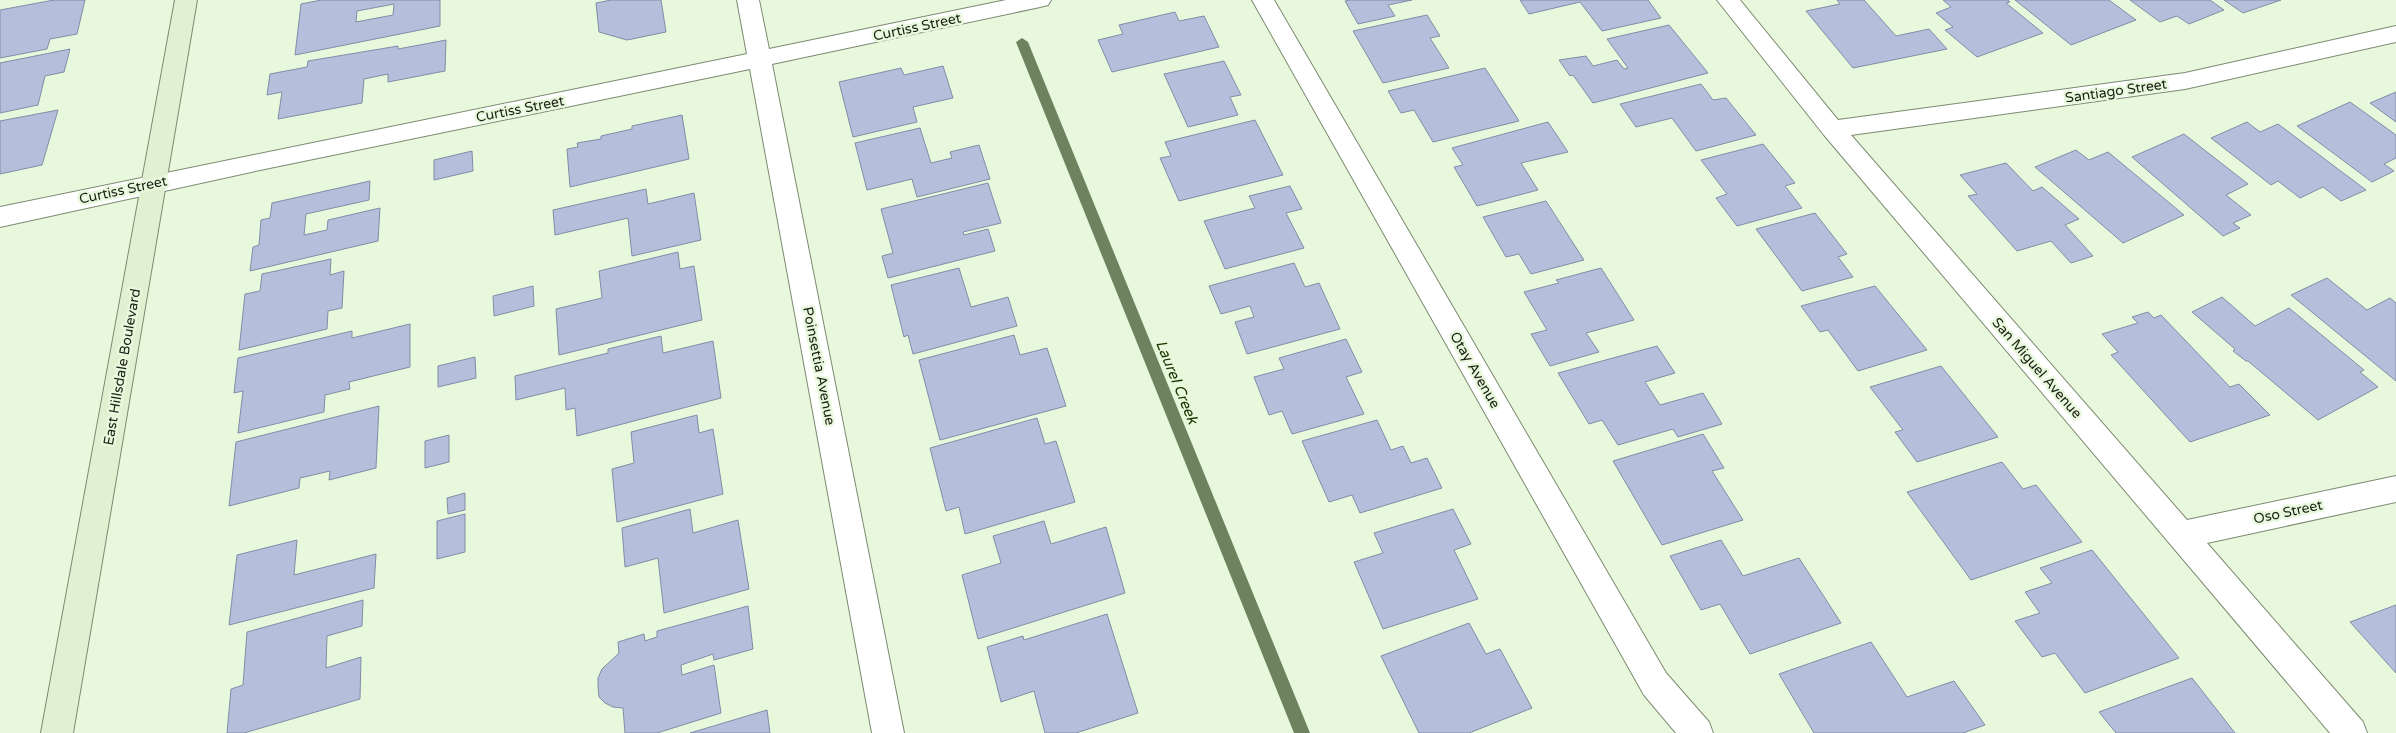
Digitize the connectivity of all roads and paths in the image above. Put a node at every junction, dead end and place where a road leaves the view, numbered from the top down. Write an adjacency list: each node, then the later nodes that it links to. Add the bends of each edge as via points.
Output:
1 (186, 0): 9 (main road, East Hillsdale Boulevard)
2 (748, 0): 7 (street, Poinsettia Avenue)
3 (1040, 0): 7 (street, Curtiss Street)
4 (1263, 0): 15 (street, Otay Avenue, via 1655,684)
5 (1728, 0): 8 (street, San Miguel Avenue)
6 (2396, 34): 8 (street, Santiago Street, via 2185,82)
7 (761, 60): 9 (street, Curtiss Street); 14 (street, Poinsettia Avenue)
8 (1832, 129): 12 (street, San Miguel Avenue)
9 (154, 182): 10 (street, Curtiss Street); 13 (main road, East Hillsdale Boulevard)
10 (0, 217)
11 (2396, 489): 12 (street, Oso Street)
12 (2180, 535): 16 (street, San Miguel Avenue)
13 (57, 733)
14 (888, 733)
15 (1697, 733)
16 (2351, 733)

